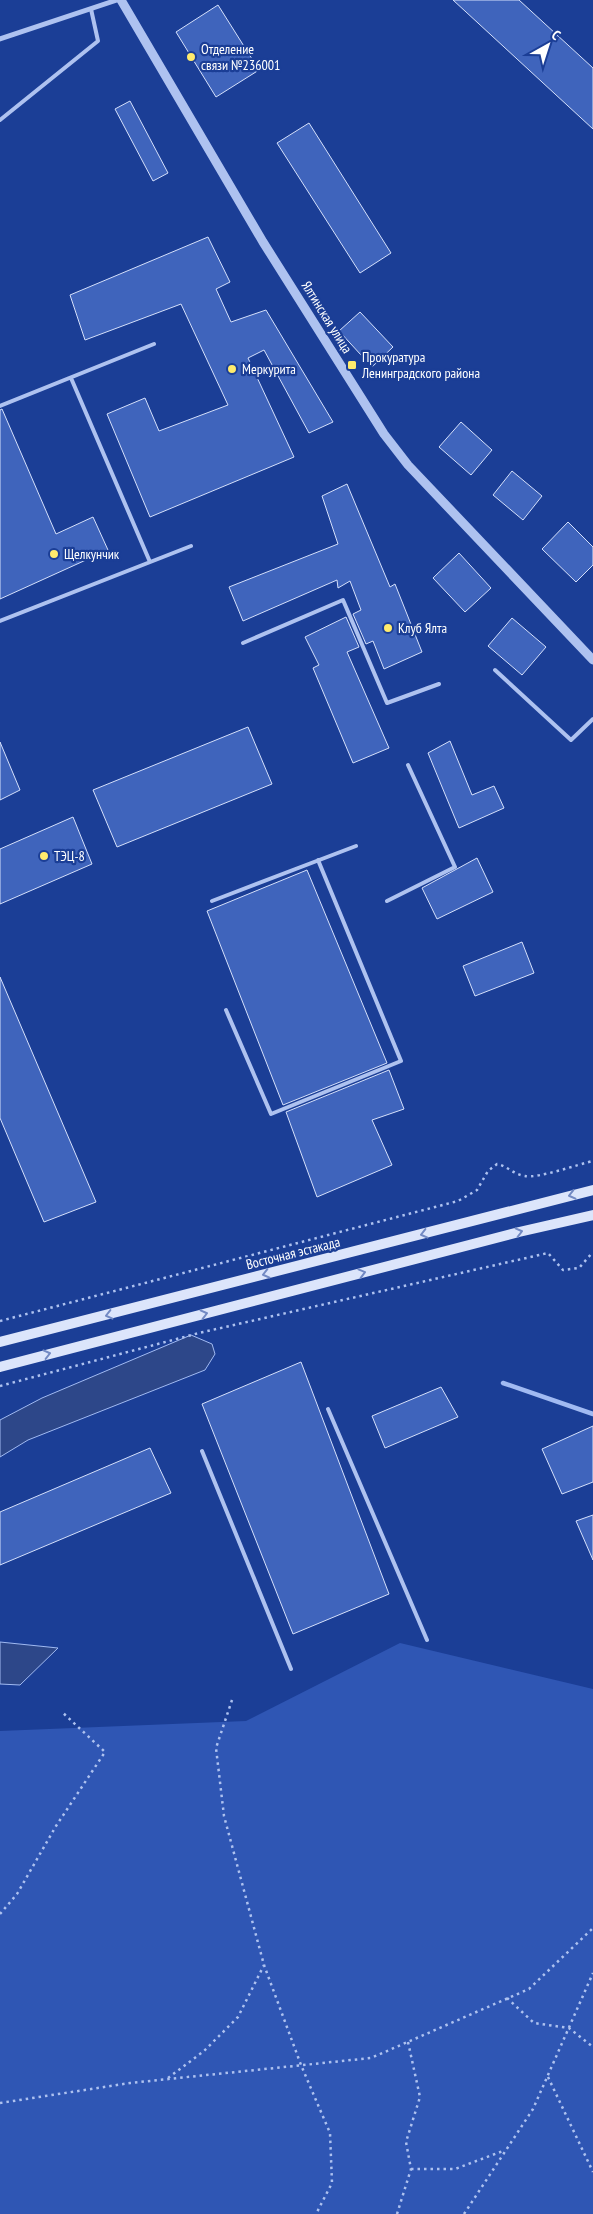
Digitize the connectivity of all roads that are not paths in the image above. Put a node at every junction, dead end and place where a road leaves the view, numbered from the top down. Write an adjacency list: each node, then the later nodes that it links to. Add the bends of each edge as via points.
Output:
1 (117, 0): 3 (street)
2 (121, 0): 13 (street, Ялтинская улица, via 263,242 384,434 408,465)
3 (91, 9): 4 (street); 5 (lane, via 98,41)
4 (0, 39)
5 (0, 120)
6 (154, 344): 7 (lane)
7 (71, 378): 8 (lane); 10 (lane)
8 (0, 406)
9 (191, 546): 10 (lane)
10 (150, 562): 11 (lane)
11 (0, 621)
12 (243, 643): 15 (lane, via 343,600 387,703)
13 (593, 660)
14 (495, 670): 16 (lane, via 571,740)
15 (439, 684)
16 (593, 719)
17 (408, 765): 21 (lane, via 455,866)
18 (356, 846): 19 (lane)
19 (318, 860): 20 (lane); 22 (lane, via 401,1061 271,1114)
20 (212, 901)
21 (387, 901)
22 (226, 1010)
23 (593, 1190): 25 (main road, Восточная эстакада, one-way to 25)
24 (593, 1215): 26 (main road, one-way to 24)
25 (0, 1342)
26 (0, 1367)
27 (328, 1408): 29 (lane)
28 (202, 1451): 30 (lane)
29 (427, 1640)
30 (291, 1669)

